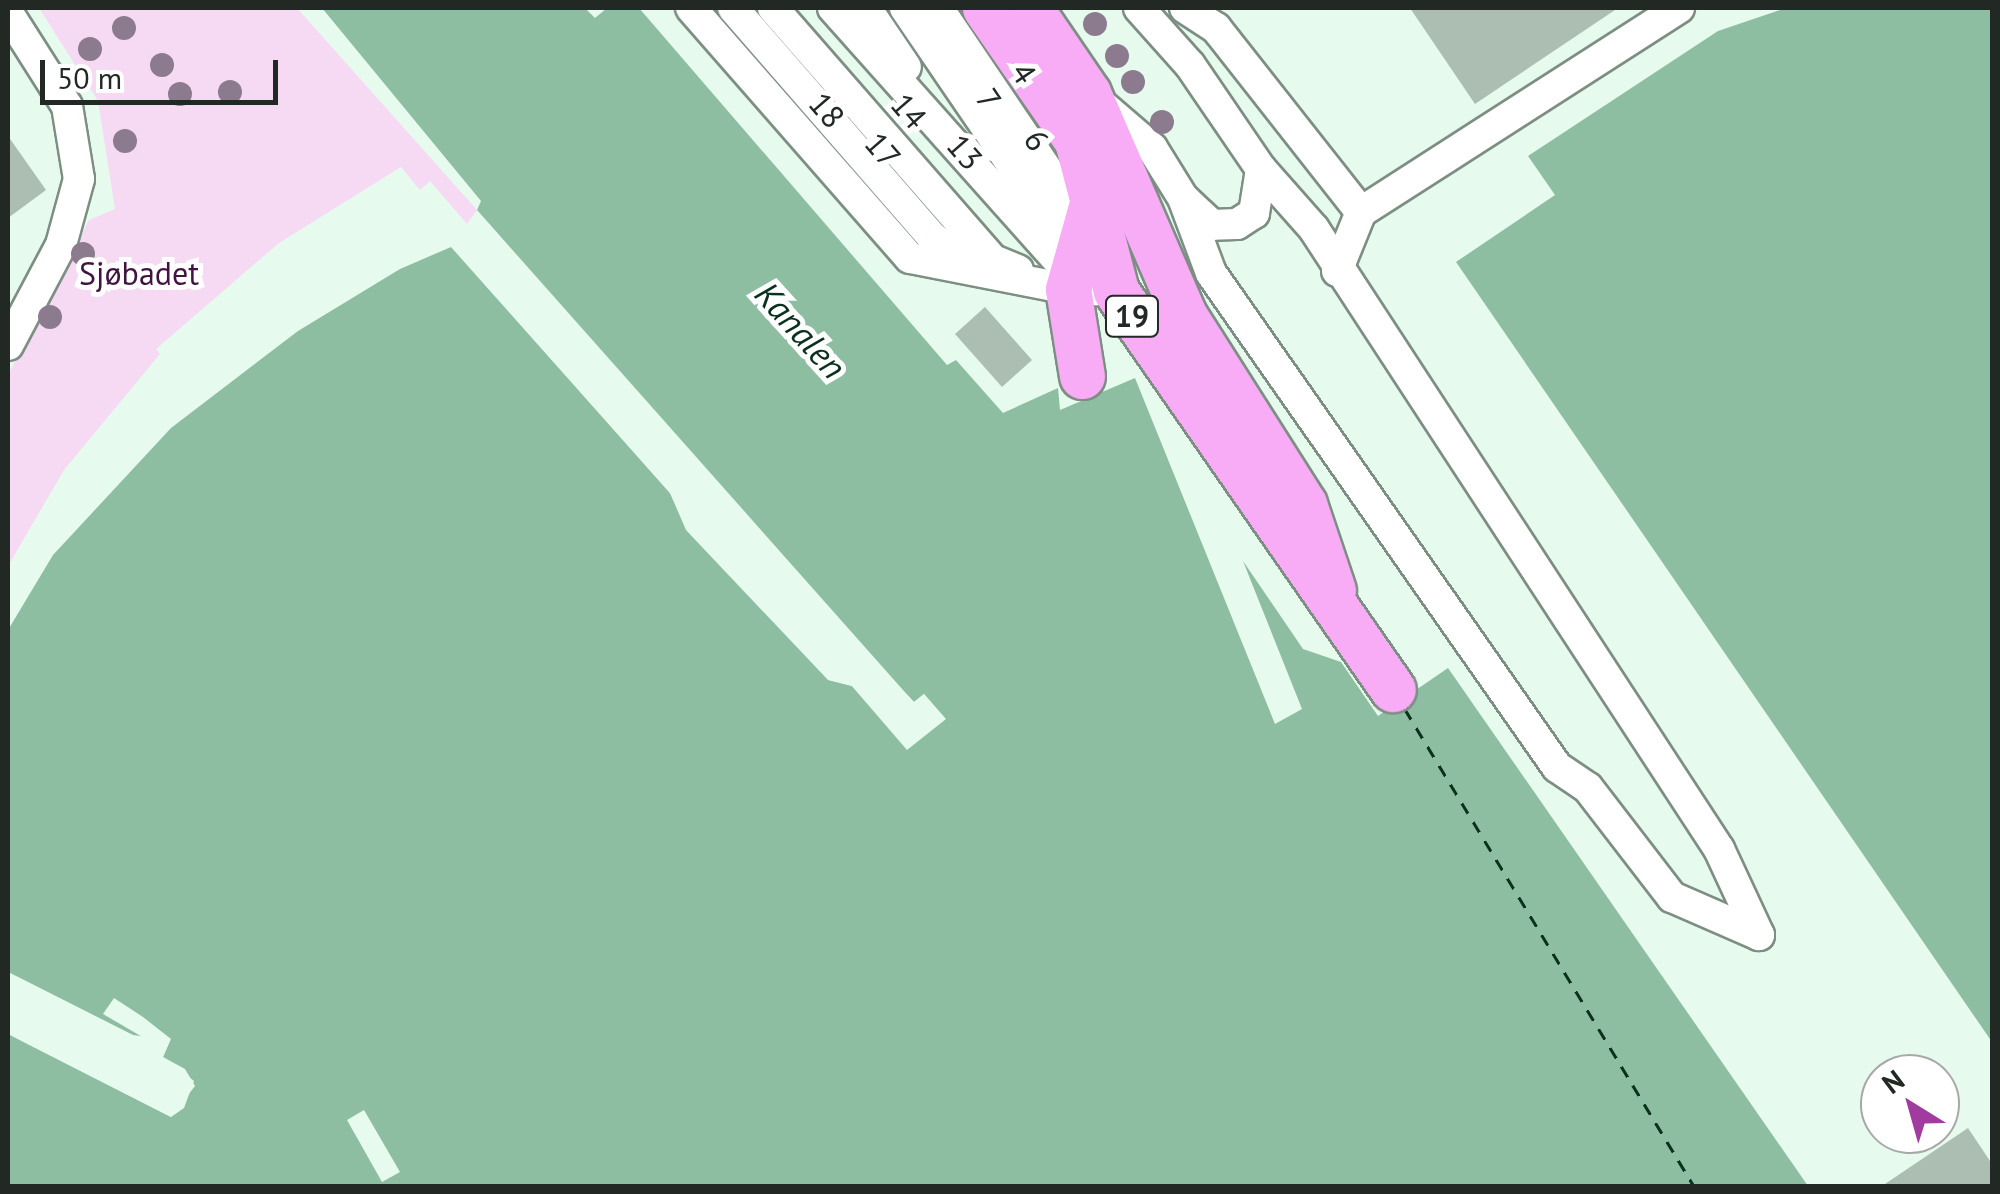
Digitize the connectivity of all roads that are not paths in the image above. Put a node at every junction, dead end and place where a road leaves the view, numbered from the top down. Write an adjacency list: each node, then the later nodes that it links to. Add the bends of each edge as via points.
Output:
1 (692, 8): 32 (street, 18)
2 (712, 8): 32 (street, 17)
3 (733, 8): 32 (street)
4 (752, 8): 32 (street)
5 (772, 8): 31 (street, 14)
6 (793, 8): 31 (street, 13)
7 (814, 8): 31 (street)
8 (833, 8): 23 (street)
9 (847, 8): 23 (street)
10 (866, 8): 27 (street)
11 (885, 8): 31 (street, 7)
12 (905, 8): 31 (street, 6)
13 (921, 8): 31 (street)
14 (938, 8): 31 (street, 4)
15 (954, 8): 25 (street)
16 (969, 8): 25 (street)
17 (985, 8): 31 (highway, 19, via 1077,141)
18 (1030, 8): 24 (highway, 19)
19 (1139, 8): 28 (street, via 1190,65)
20 (1185, 8): 30 (street, via 1216,28)
21 (1679, 8): 30 (street)
22 (8, 13): 34 (street, via 67,106 80,179 62,245)
23 (898, 82): 27 (street)
24 (1088, 93): 26 (highway, 19); 29 (street, via 1152,148)
25 (1051, 140): 31 (street)
26 (1109, 142): 31 (highway, 19); 36 (highway, 19, via 1170,288 1304,504)
27 (973, 168): 31 (street)
28 (1261, 169): 29 (street, via 1254,212 1237,224 1212,224); 33 (street, via 1314,229)
29 (1183, 198): 33 (street, via 1211,274 1556,767 1588,788 1672,897 1759,935 1719,849)
30 (1361, 212): 33 (street)
31 (1053, 235): 32 (street); 32 (street); 35 (highway, 19); 36 (highway, 19, via 1116,291 1290,552)
32 (928, 243)
33 (1337, 271)
34 (8, 345)
35 (1082, 376)
36 (1334, 597): 37 (highway, 19)
37 (1393, 689)

